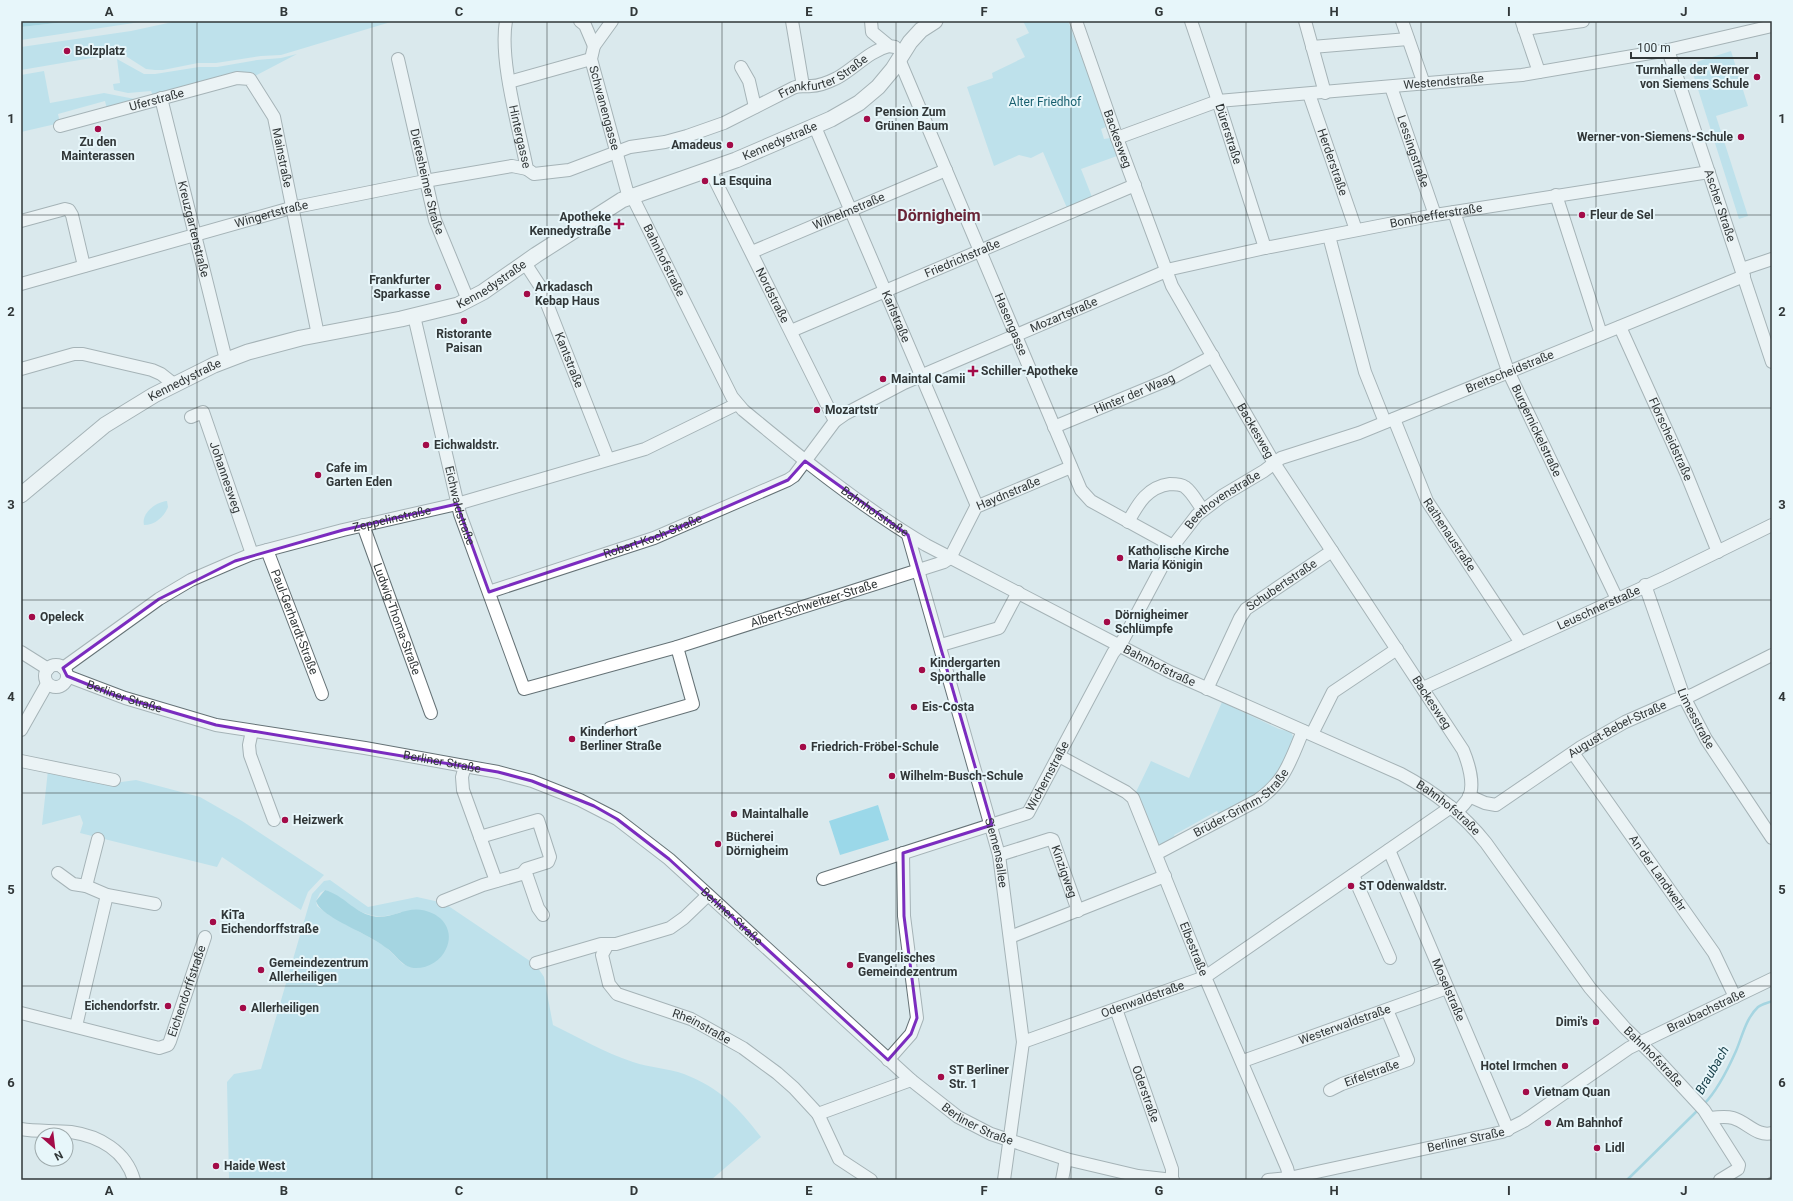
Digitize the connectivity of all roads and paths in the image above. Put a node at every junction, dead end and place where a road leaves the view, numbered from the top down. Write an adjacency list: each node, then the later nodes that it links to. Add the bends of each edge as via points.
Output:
1 (506, 21): 25 (street, Hintergasse, via 504,46)
2 (580, 21): 15 (street, via 585,25)
3 (612, 21): 15 (street)
4 (792, 21): 27 (street)
5 (871, 21): 16 (street, via 872,32)
6 (935, 21): 19 (main road, Kennedystraße, via 916,35)
7 (1076, 21): 36 (street, Backesweg)
8 (1191, 21): 32 (street, Dürerstraße)
9 (1305, 21): 17 (street)
10 (1402, 21): 14 (street)
11 (1583, 21): 12 (street)
12 (1523, 25): 23 (street)
13 (1772, 26): 18 (street, Westendstraße)
14 (1408, 40): 17 (street); 26 (street)
15 (594, 46): 20 (street, Schwanengasse)
16 (890, 46): 19 (street); 27 (street, Frankfurter Straße, via 829,82 816,86)
17 (1312, 48): 29 (street)
18 (1668, 50): 23 (street, Westendstraße); 41 (street, Ascher Straße)
19 (902, 55): 35 (main road, Kennedystraße, via 888,76 865,98 842,114); 40 (street, Hasengasse)
20 (592, 59): 25 (street); 37 (street, Schwanengasse)
21 (398, 60): 42 (street, Dietesheimer Straße)
22 (741, 67): 33 (street)
23 (1539, 72): 26 (street, Westendstraße)
24 (252, 81): 31 (street, Uferstraße, via 248,78 237,78); 46 (street, Mainstraße, via 274,117)
25 (509, 82): 38 (street, Hintergasse)
26 (1424, 84): 28 (street, Westendstraße)
27 (802, 86): 33 (street, Frankfurter Straße, via 792,88)
28 (1391, 87): 29 (street, Westendstraße); 49 (street, Lessingstraße)
29 (1325, 93): 30 (street, Westendstraße)
30 (1309, 94): 32 (street, Westendstraße); 51 (street, Herderstraße)
31 (161, 98): 34 (street, Uferstraße); 52 (street, Kreuzgartenstraße)
32 (1218, 101): 36 (street, Westendstraße); 54 (street, Dürerstraße)
33 (755, 107): 37 (street, Frankfurter Straße, via 724,123 687,136)
34 (60, 126)
35 (816, 126): 39 (main road, Kennedystraße); 47 (street, Karlstraße)
36 (1117, 138): 43 (street, Backesweg)
37 (617, 152): 38 (street, Hintergasse, via 569,170 534,174); 45 (street, Schwanengasse, via 627,191)
38 (527, 168): 42 (street, Wingertstraße, via 512,166)
39 (710, 170): 45 (main road, Kennedystraße); 56 (street, Nordstraße)
40 (946, 170): 47 (street, Wilhelmstraße); 55 (street, Hasengasse)
41 (1709, 172): 44 (street, Bonhoefferstraße); 61 (street, Ascher Straße)
42 (425, 181): 46 (street, Wingertstraße); 64 (street, Dietesheimer Straße, via 436,223)
43 (1135, 185): 55 (street, Friedrichstraße); 60 (street, Backesweg)
44 (1559, 195): 48 (street, Bonhoefferstraße); 68 (street)
45 (632, 196): 58 (main road, Kennedystraße, via 605,210); 78 (street, Bahnhofstraße)
46 (291, 208): 52 (street, Wingertstraße); 69 (street, Mainstraße)
47 (852, 209): 56 (street, Wilhelmstraße); 63 (street, Karlstraße)
48 (1454, 212): 49 (street, Bonhoefferstraße); 75 (street, Burgernickelstraße)
49 (1435, 215): 51 (street, Bonhoefferstraße)
50 (21, 221): 59 (street, via 69,210)
51 (1356, 230): 53 (street, Bonhoefferstraße)
52 (194, 235): 59 (street, Wingertstraße); 72 (street, Kreuzgartenstraße)
53 (1329, 236): 54 (street, Bonhoefferstraße); 80 (street, Rathenaustraße, via 1365,372)
54 (1265, 248): 60 (street, Bonhoefferstraße)
55 (979, 251): 63 (street, Friedrichstraße); 70 (street, Hasengasse)
56 (752, 252): 67 (street, Nordstraße)
57 (1772, 259): 61 (street, Breitscheidstraße)
58 (525, 263): 64 (main road, Kennedystraße, via 489,289); 83 (street, Kantstraße, via 540,286)
59 (84, 266): 62 (street, Wingertstraße)
60 (1166, 271): 70 (street, Mozartstraße); 71 (street, Backesweg, via 1172,286)
61 (1743, 272): 66 (street, Breitscheidstraße); 73 (street, Ascher Straße)
62 (21, 284)
63 (886, 290): 67 (street, Friedrichstraße); 76 (street, Karlstraße)
64 (468, 300): 65 (main road, Kennedystraße, via 449,308)
65 (414, 316): 69 (main road, Kennedystraße); 88 (street, Eichwaldstraße)
66 (1620, 327): 68 (street, Breitscheidstraße); 98 (street, Florscheidstraße, via 1686,473)
67 (791, 331): 81 (street, Nordstraße)
68 (1601, 334): 75 (street, Breitscheidstraße)
69 (318, 335): 72 (main road, Kennedystraße, via 269,346)
70 (1016, 335): 76 (street, Mozartstraße); 82 (street, Hasengasse)
71 (1213, 356): 82 (street, Hinter der Waag, via 1170,379); 85 (street, Backesweg)
72 (226, 360): 77 (main road, Kennedystraße)
73 (1772, 362)
74 (21, 369): 77 (street, via 64,356 82,354 152,370)
75 (1508, 371): 80 (street, Breitscheidstraße); 105 (street, Burgernickelstraße)
76 (922, 375): 81 (street, Mozartstraße); 89 (street, Karlstraße)
77 (175, 385): 87 (main road, Kennedystraße, via 105,425)
78 (737, 404): 83 (street, Zeppelinstraße, via 645,449); 84 (street, Bahnhofstraße)
79 (190, 417): 99 (street, Johannesweg, via 203,412)
80 (1390, 420): 85 (street, Breitscheidstraße, via 1340,440 1281,458); 106 (street, Rathenaustraße, via 1427,501)
81 (835, 421): 84 (street, Mozartstraße)
82 (1054, 427): 86 (street, Hasengasse)
83 (608, 459): 88 (street, Zeppelinstraße)
84 (805, 461): 94 (street, Bahnhofstraße); 103 (street, Robert-Koch-Straße, via 788,480 664,534)
85 (1274, 463): 90 (street, Beethovenstraße); 97 (street, Backesweg)
86 (1071, 467): 89 (street, Haydnstraße); 91 (street, Hasengasse, via 1086,497)
87 (21, 495)
88 (457, 504): 93 (street, Zeppelinstraße); 103 (street, Eichwaldstraße)
89 (977, 506): 100 (street, Haydnstraße)
90 (1202, 509): 91 (street, via 1185,487 1180,484 1169,484 1144,496); 95 (street, Beethovenstraße)
91 (1128, 522): 95 (street, Hasengasse)
92 (1772, 525): 98 (street, Leuschnerstraße)
93 (363, 526): 96 (street, Zeppelinstraße); 121 (street, Ludwig-Thoma-Straße)
94 (908, 535): 100 (street, Bahnhofstraße); 101 (street, Siemensallee)
95 (1173, 546): 108 (street, Beethovenstraße)
96 (267, 550): 99 (street, Zeppelinstraße); 119 (street, Paul-Gerhardt-Straße)
97 (1332, 551): 110 (street, Backesweg); 118 (street, Schubertstraße, via 1246,609)
98 (1718, 552): 102 (street, Leuschnerstraße)
99 (252, 554): 114 (street, Zeppelinstraße, via 191,580 159,599)
100 (950, 558): 101 (street, Albert-Schweitzer-Straße); 104 (street, Bahnhofstraße)
101 (919, 570): 107 (street, Siemensallee); 109 (street, Albert-Schweitzer-Straße)
102 (1646, 585): 105 (street, Leuschnerstraße); 120 (street, Limesstraße)
103 (489, 592): 117 (street, Eichwaldstraße)
104 (1018, 592): 107 (street, via 999,628); 108 (street, Bahnhofstraße)
105 (1617, 599): 106 (street, Leuschnerstraße)
106 (1522, 643): 116 (street, Leuschnerstraße)
107 (941, 645): 134 (street, Siemensallee)
108 (1118, 646): 118 (street, Bahnhofstraße); 127 (street, Wichernstraße)
109 (677, 647): 117 (street, Albert-Schweitzer-Straße); 122 (street, via 693,704)
110 (1397, 649): 116 (street, Backesweg); 125 (street, Brüder-Grimm-Straße, via 1333,692)
111 (21, 652): 113 (street)
112 (1772, 655): 120 (street, August-Bebel-Straße)
113 (48, 669): 114 (street, via 55,665); 115 (street, via 45,675)
114 (65, 672): 115 (street, via 65,683 59,687); 124 (street, Berliner Straße, via 114,695 216,725)
115 (47, 684): 123 (street)
116 (1423, 688): 131 (street, Backesweg, via 1463,750 1471,780)
117 (524, 689)
118 (1207, 690): 125 (street, Bahnhofstraße)
119 (322, 694)
120 (1684, 697): 126 (street, August-Bebel-Straße, via 1625,722); 136 (street, Limesstraße, via 1706,739)
121 (431, 713)
122 (610, 728)
123 (21, 730)
124 (252, 731): 129 (street, Berliner Straße); 133 (street, via 250,755)
125 (1308, 732): 132 (street, Bahnhofstraße, via 1416,782); 140 (street, Brüder-Grimm-Straße, via 1286,772 1269,792)
126 (1573, 753): 131 (street, August-Bebel-Straße, via 1496,805); 163 (street, An der Landwehr, via 1714,953)
127 (1059, 756): 134 (street, Wichernstraße, via 1028,813); 140 (street, Elbestraße, via 1130,794)
128 (21, 761): 130 (street)
129 (465, 766): 135 (street, via 462,777 463,790); 150 (street, Berliner Straße, via 532,781 601,810 654,846)
130 (114, 780)
131 (1469, 796): 132 (street)
132 (1454, 810): 138 (street, Odenwaldstraße); 169 (street, Bahnhofstraße, via 1478,832 1492,850 1590,988)
133 (274, 820)
134 (992, 825): 139 (street, Wichernstraße); 141 (street, Siemensallee)
135 (480, 837): 143 (street, via 538,820 550,857 548,862 526,869); 147 (street)
136 (1772, 838)
137 (98, 839): 148 (street)
138 (1389, 850): 144 (street, Odenwaldstraße); 162 (street, Moselstraße)
139 (903, 853): 146 (street, Wichernstraße); 170 (street, via 904,916 918,1018 911,1034)
140 (1156, 854): 145 (street, Elbestraße)
141 (999, 855): 153 (street, Kinzigweg, via 1053,840); 156 (street, Siemensallee)
142 (58, 873): 148 (street, via 73,884)
143 (522, 874): 147 (street); 154 (street, via 527,876 538,908)
144 (1353, 875): 158 (street); 160 (street, Odenwaldstraße)
145 (1164, 876): 153 (street); 160 (street, Elbestraße)
146 (823, 879)
147 (496, 881): 151 (street)
148 (86, 886): 149 (street)
149 (107, 895): 152 (street); 167 (street)
150 (708, 895): 157 (street, via 670,928); 170 (street, Berliner Straße)
151 (443, 900)
152 (155, 904)
153 (1078, 911): 156 (street)
154 (543, 914)
155 (205, 937): 167 (street, Eichendorffstraße, via 168,1045 159,1048)
156 (1010, 937): 168 (street, Siemensallee)
157 (608, 944): 159 (street); 175 (street, Rheinstraße, via 602,955 609,984 614,992 691,1020 724,1036 777,1073)
158 (1390, 958)
159 (536, 963)
160 (1205, 977): 164 (street, Odenwaldstraße); 171 (street, Elbestraße)
161 (1772, 979): 163 (street, Braubachstraße)
162 (1447, 988): 165 (street, Westerwaldstraße); 177 (street, Moselstraße)
163 (1735, 997): 169 (street, Braubachstraße)
164 (1116, 1009): 168 (street, Odenwaldstraße); 187 (street, Oderstraße, via 1172,1169)
165 (1387, 1010): 171 (street, Westerwaldstraße); 173 (street, Eifelstraße, via 1408,1060)
166 (21, 1013): 167 (street, Eichendorffstraße)
167 (76, 1026)
168 (1023, 1042): 179 (street, Siemensallee)
169 (1640, 1042): 174 (street, Bahnhofstraße); 177 (street, Berliner Straße)
170 (888, 1060): 172 (street, Berliner Straße)
171 (1243, 1061): 182 (street, Elbestraße)
172 (911, 1080): 175 (street); 179 (street, Berliner Straße, via 958,1117 979,1129)
173 (1330, 1090)
174 (1703, 1110): 178 (street, via 1720,1117 1734,1118 1758,1132); 189 (street, Bahnhofstraße, via 1739,1165 1738,1169)
175 (818, 1114): 184 (street, Rheinstraße, via 839,1159)
176 (21, 1129): 183 (street, via 70,1132 98,1140 122,1156)
177 (1508, 1130): 182 (street, Berliner Straße)
178 (1772, 1133)
179 (1010, 1141): 180 (street, Berliner Straße); 185 (street, Siemensallee)
180 (1066, 1159): 181 (street, Berliner Straße); 186 (street)
181 (1138, 1178): 187 (street, Berliner Straße)
182 (1290, 1179): 188 (street, Berliner Straße)
183 (134, 1180)
184 (871, 1180)
185 (1004, 1180)
186 (1062, 1180)
187 (1173, 1180)
188 (1268, 1180)
189 (1720, 1180)

